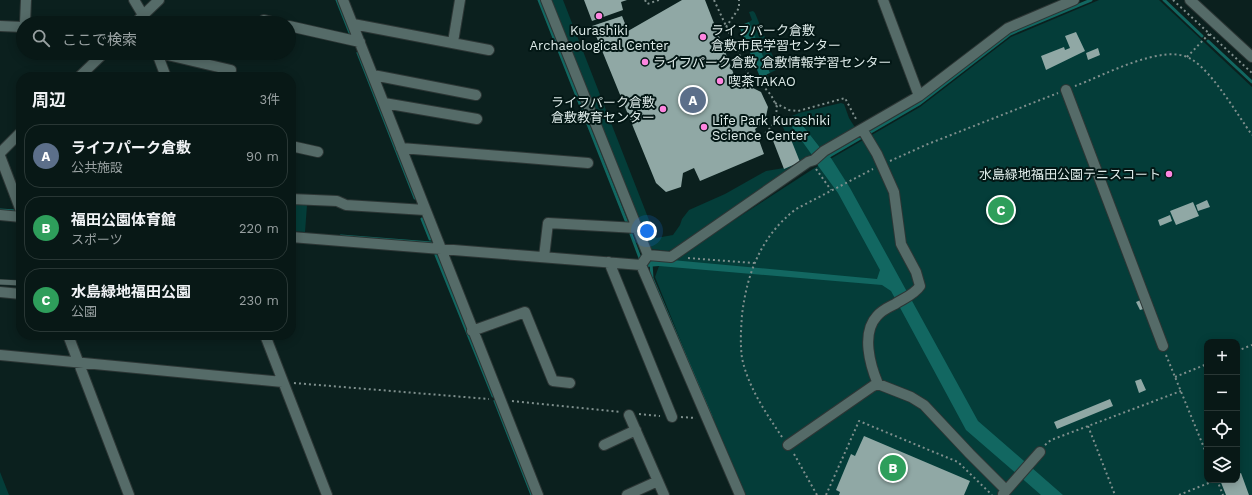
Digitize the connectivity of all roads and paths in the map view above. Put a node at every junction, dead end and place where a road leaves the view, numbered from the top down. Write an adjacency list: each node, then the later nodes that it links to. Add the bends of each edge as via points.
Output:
1 (26, 0): 15 (street)
2 (134, 0): 16 (street)
3 (159, 0): 17 (street)
4 (344, 0): 18 (street)
5 (460, 0): 25 (street)
6 (546, 0): 59 (street)
7 (645, 0): 8 (path, via 647,4)
8 (659, 0)
9 (714, 0): 21 (path)
10 (739, 0): 21 (path, via 739,8)
11 (883, 0): 39 (street)
12 (1074, 0): 39 (street, via 1008,28)
13 (1173, 0): 23 (path)
14 (1190, 0): 28 (street)
15 (25, 16)
16 (139, 16)
17 (144, 16)
18 (353, 24): 24 (street); 25 (street)
19 (0, 26): 20 (street)
20 (16, 27)
21 (726, 27): 40 (path, via 751,80 764,87)
22 (296, 28): 24 (street)
23 (1209, 34): 27 (path); 35 (path)
24 (360, 42): 36 (street)
25 (453, 42): 26 (street)
26 (489, 50)
27 (1187, 57)
28 (1252, 57)
29 (97, 60): 33 (street)
30 (160, 60): 34 (street)
31 (188, 60): 32 (street)
32 (231, 70)
33 (84, 72)
34 (164, 72)
35 (1252, 73)
36 (373, 75): 38 (street); 41 (street)
37 (1066, 90): 76 (street)
38 (476, 95)
39 (919, 96): 43 (street)
40 (774, 102): 43 (path, via 789,110 798,111 845,98); 44 (path, via 777,113 775,122)
41 (384, 103): 42 (street); 47 (street)
42 (477, 119)
43 (865, 133): 50 (street, via 824,151); 84 (street, via 894,192 901,244 916,272 920,286 916,292 881,312 873,322 868,343)
44 (765, 134)
45 (16, 137): 49 (street)
46 (296, 147): 48 (street)
47 (401, 148): 51 (street); 56 (street)
48 (318, 152)
49 (0, 154): 54 (street)
50 (812, 161): 53 (path); 64 (street)
51 (588, 163)
52 (847, 182): 53 (path)
53 (831, 190): 66 (path, via 785,218 762,246)
54 (16, 197)
55 (296, 199): 56 (street)
56 (425, 210): 61 (street)
57 (0, 215): 58 (street)
58 (16, 217)
59 (637, 228): 62 (street); 63 (street, via 548,223)
60 (296, 237): 61 (street)
61 (440, 248): 63 (street); 72 (street)
62 (648, 255): 64 (street); 67 (street)
63 (544, 257): 65 (street)
64 (671, 257): 66 (path)
65 (609, 262): 67 (street); 89 (street)
66 (754, 263): 87 (path, via 745,294 742,359)
67 (641, 265): 90 (street)
68 (0, 282): 69 (lane)
69 (16, 283)
70 (0, 292): 71 (street)
71 (16, 294)
72 (472, 331): 83 (street, via 525,312 553,381); 86 (street)
73 (70, 340): 79 (street)
74 (267, 340): 82 (street)
75 (1252, 345): 77 (path)
76 (1163, 346): 81 (path)
77 (1240, 350)
78 (0, 355): 79 (street)
79 (79, 362): 82 (street); 101 (street)
80 (1204, 365): 81 (path)
81 (1175, 377): 85 (path)
82 (283, 382): 86 (path); 102 (street)
83 (570, 384)
84 (878, 384): 94 (street); 100 (street, via 924,405)
85 (1180, 391): 91 (path); 95 (path)
86 (501, 400): 88 (path); 103 (street)
87 (763, 408)
88 (629, 414): 89 (path); 92 (street)
89 (672, 417): 90 (path)
90 (707, 419): 106 (street)
91 (1088, 426): 96 (path, via 1051,440); 109 (path)
92 (636, 430): 93 (street); 97 (street)
93 (604, 445)
94 (788, 445)
95 (1204, 449)
96 (1040, 452): 100 (street)
97 (658, 481): 104 (street); 105 (street)
98 (1209, 483): 110 (path)
99 (1218, 483): 111 (path)
100 (1004, 492)
101 (129, 495)
102 (327, 495)
103 (538, 495)
104 (627, 495)
105 (664, 495)
106 (740, 495)
107 (826, 495): 108 (path, via 859,421 958,462)
108 (992, 495)
109 (1115, 495)
110 (1178, 495)
111 (1223, 495)

